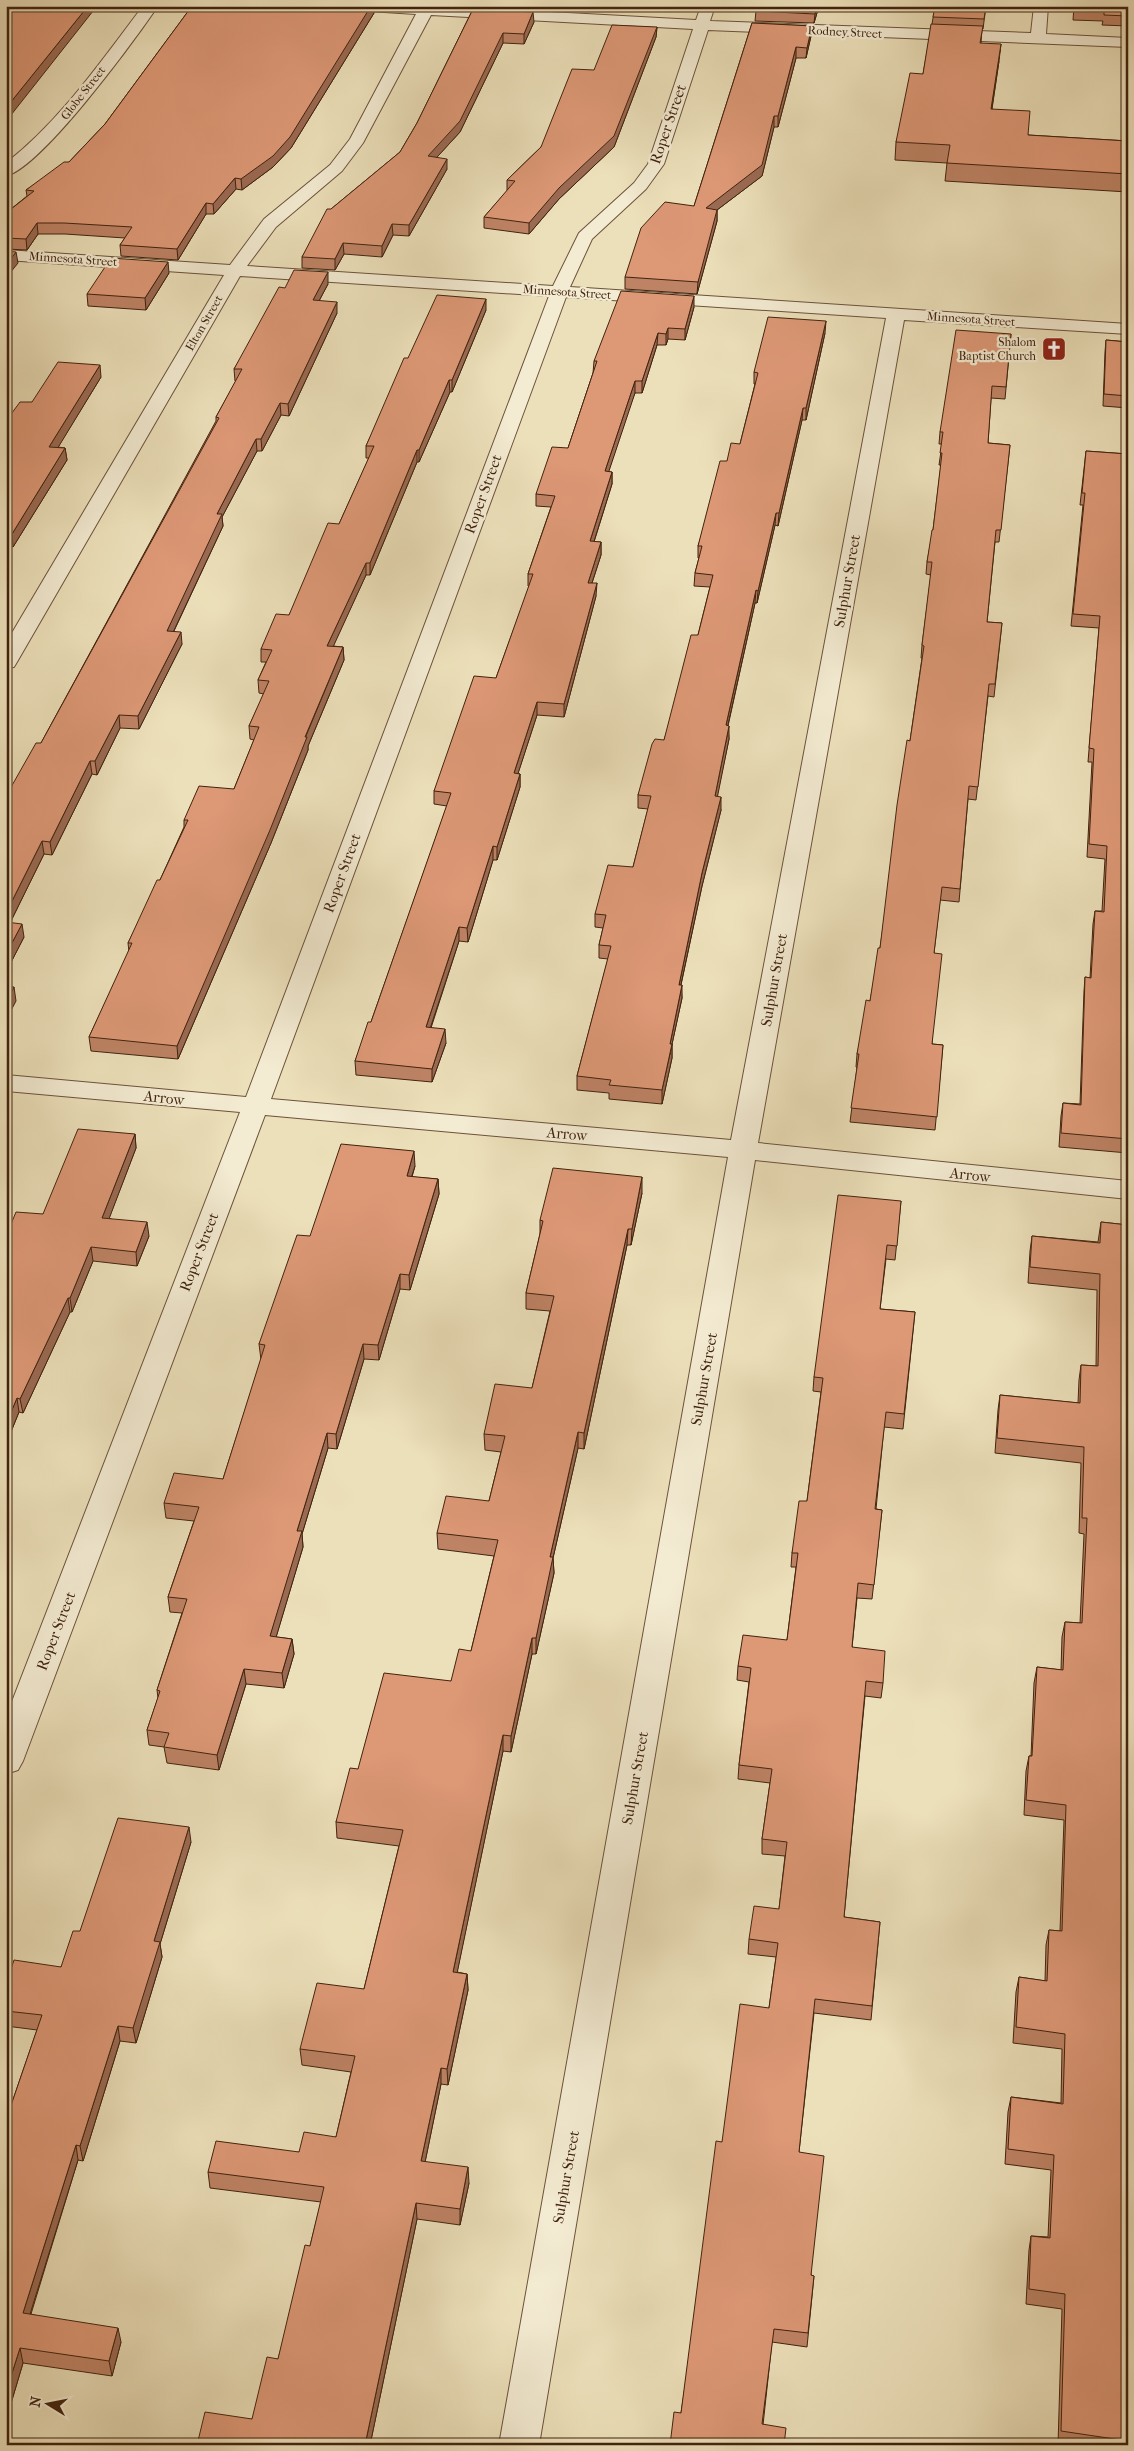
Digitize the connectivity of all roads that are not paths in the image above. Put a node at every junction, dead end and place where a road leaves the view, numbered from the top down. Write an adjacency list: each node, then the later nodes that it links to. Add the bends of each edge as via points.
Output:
1 (151, 6): 8 (street, Globe Street, via 50,134)
2 (352, 6): 4 (street, Rodney Street)
3 (1041, 6): 6 (street)
4 (427, 8): 5 (street, Rodney Street); 10 (street, Elton Street, via 357,140 336,168 270,223)
5 (704, 16): 6 (street, Rodney Street); 11 (street, Roper Street, via 656,164 640,186 585,237)
6 (1038, 38): 7 (street, Rodney Street)
7 (1128, 43)
8 (6, 171)
9 (6, 255): 10 (street, Minnesota Street)
10 (235, 270): 11 (street, Minnesota Street); 14 (street, Elton Street)
11 (559, 292): 12 (street, Minnesota Street); 16 (street, Roper Street)
12 (896, 314): 13 (street, Minnesota Street); 17 (street, Sulphur Street)
13 (1128, 329)
14 (6, 662)
15 (6, 1082): 16 (street, Arrow)
16 (255, 1107): 17 (street, Arrow); 19 (street, Roper Street)
17 (743, 1150): 18 (street, Arrow); 20 (street, Sulphur Street)
18 (1128, 1190)
19 (6, 1761)
20 (519, 2445)

